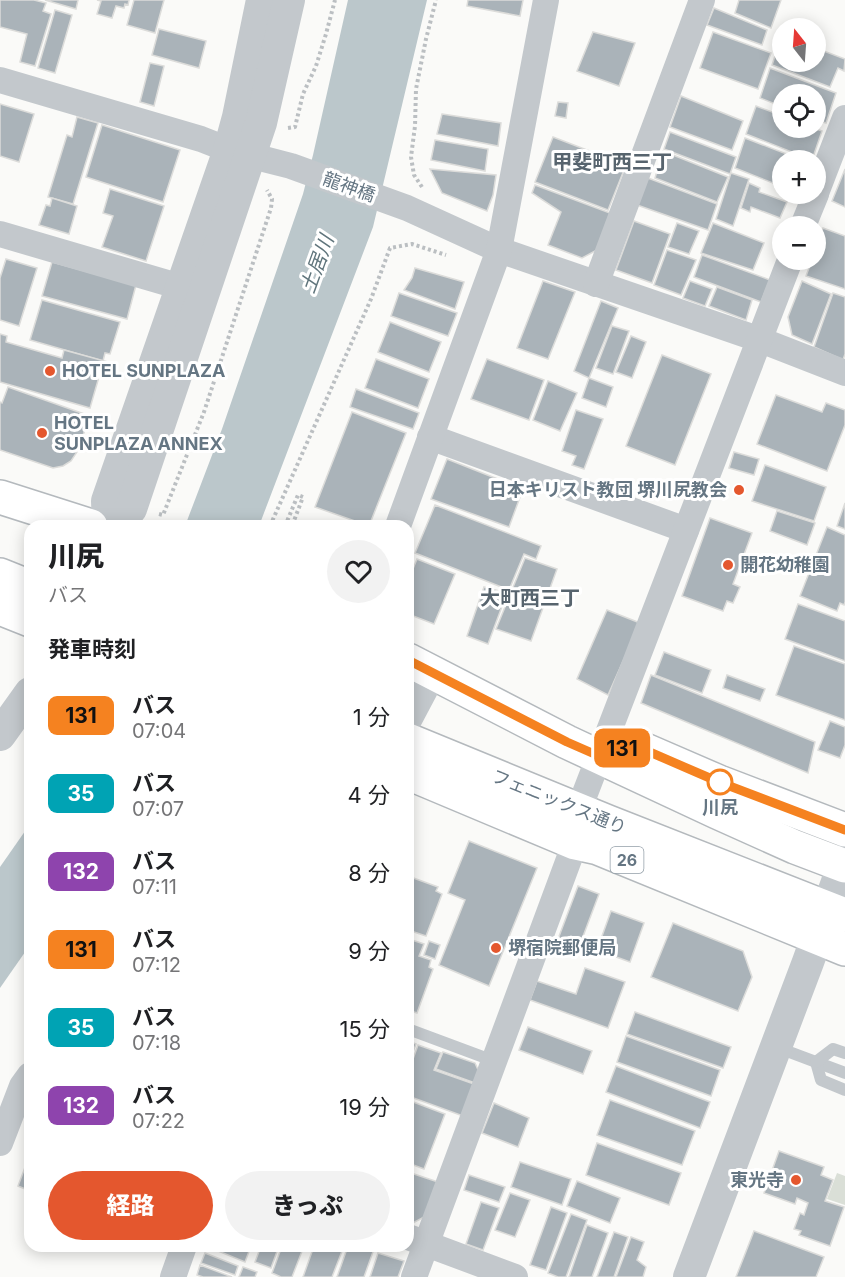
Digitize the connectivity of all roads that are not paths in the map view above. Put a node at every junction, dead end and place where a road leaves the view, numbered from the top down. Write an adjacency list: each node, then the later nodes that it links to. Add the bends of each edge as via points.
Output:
1 (262, 0): 7 (street, via 238,117)
2 (289, 0): 7 (street, via 261,123)
3 (546, 0): 10 (street)
4 (702, 0): 12 (street)
5 (0, 80): 7 (street, 龍神橋)
6 (843, 128): 8 (street)
7 (240, 153): 10 (street, 龍神橋, via 417,201); 13 (street); 20 (street, via 131,509)
8 (826, 169)
9 (0, 234): 13 (street)
10 (500, 250): 12 (street, 龍神橋); 16 (street)
11 (786, 270): 14 (street)
12 (596, 284): 14 (street, 龍神橋)
13 (181, 287): 19 (street, via 107,501)
14 (758, 339): 15 (street, 龍神橋); 22 (street)
15 (845, 373)
16 (430, 437): 21 (street); 22 (street)
17 (0, 497): 18 (highway)
18 (72, 520)
19 (108, 520)
20 (120, 520)
21 (400, 520)
22 (686, 530): 32 (street)
23 (0, 575): 24 (highway)
24 (24, 585)
25 (0, 608): 26 (highway)
26 (24, 618)
27 (421, 667): 28 (street); 32 (highway)
28 (414, 697)
29 (24, 701): 30 (street)
30 (0, 735)
31 (414, 742): 34 (highway, フェニックス通り / 26)
32 (599, 756): 34 (street); 35 (highway, via 618,748 638,747); 37 (highway, via 795,847)
33 (414, 776): 36 (highway, 26)
34 (579, 809): 36 (street); 38 (highway, フェニックス通り / 26)
35 (845, 830)
36 (575, 843): 38 (highway, 26); 42 (street)
37 (844, 864): 38 (street)
38 (834, 928): 40 (street)
39 (414, 1031): 42 (lane)
40 (776, 1047): 43 (lane); 53 (street)
41 (845, 1053): 43 (lane, via 833,1049)
42 (494, 1061): 48 (street)
43 (816, 1062): 44 (lane); 45 (lane, via 821,1080)
44 (845, 1073)
45 (845, 1090)
46 (24, 1091): 47 (street)
47 (0, 1143)
48 (417, 1240): 51 (street); 52 (street)
49 (182, 1252): 50 (street)
50 (173, 1277)
51 (414, 1277)
52 (515, 1277)
53 (689, 1277)

